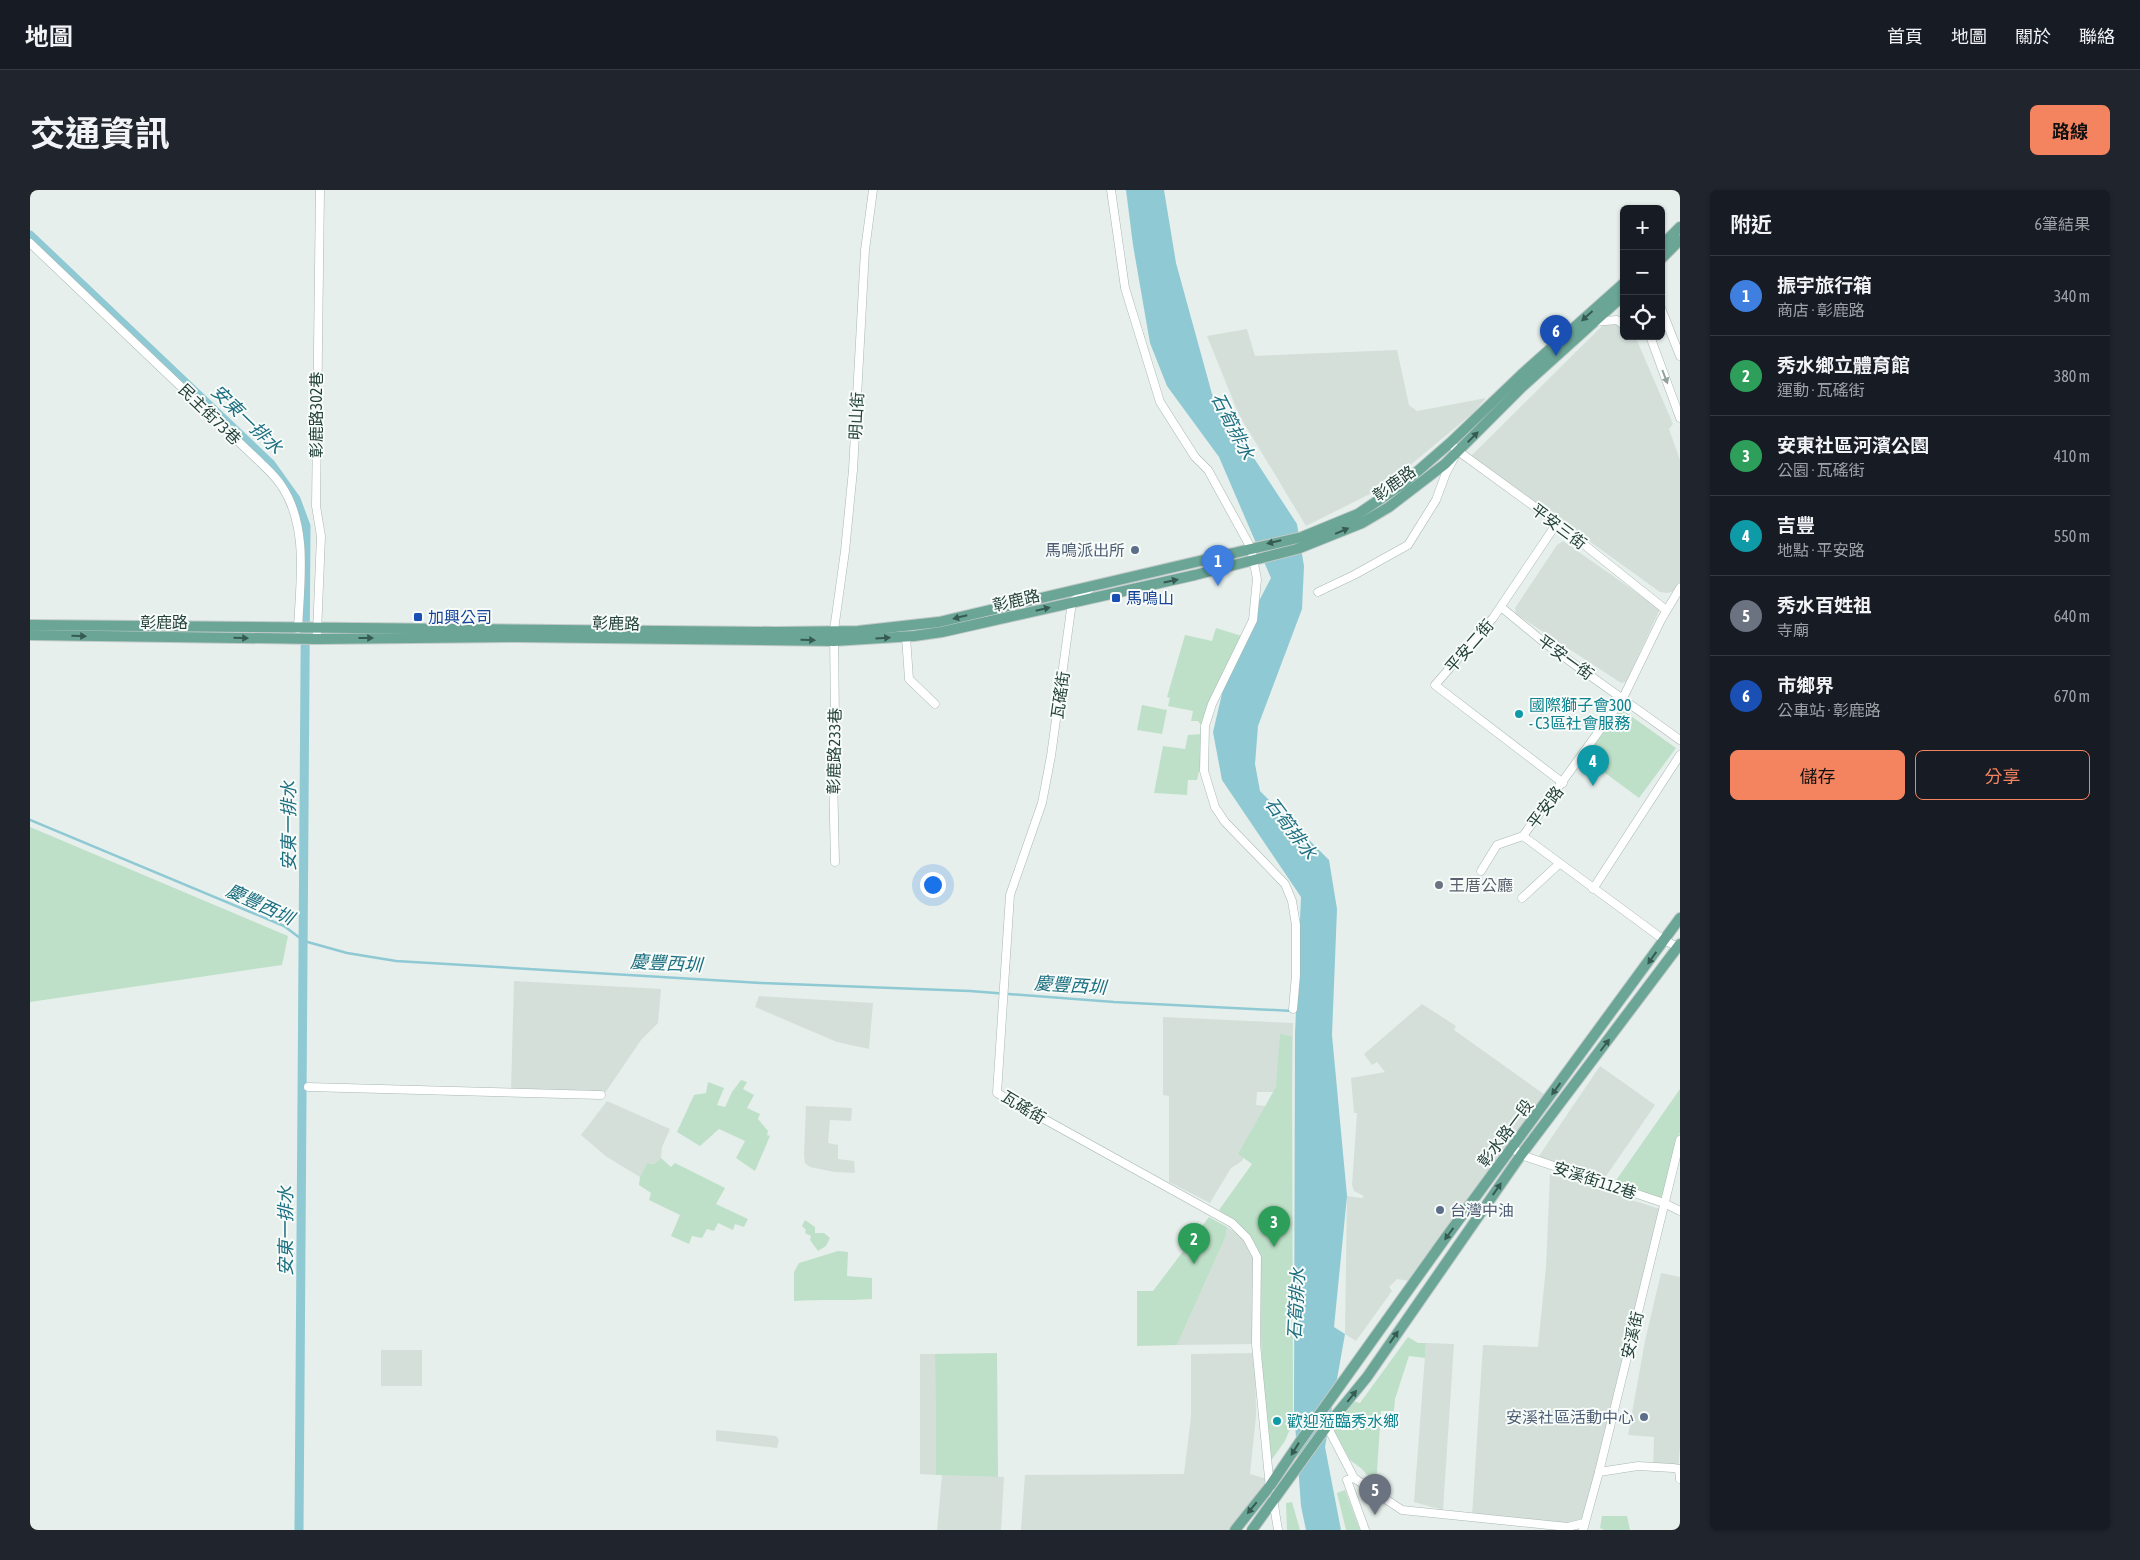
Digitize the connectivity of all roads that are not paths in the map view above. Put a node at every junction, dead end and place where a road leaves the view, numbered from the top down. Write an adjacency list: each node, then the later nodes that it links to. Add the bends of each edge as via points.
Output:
1 (320, 190): 32 (street, 彰鹿路302巷, via 316,506 321,536)
2 (873, 190): 34 (street, 明山街, via 865,250 852,479)
3 (1111, 190): 20 (street, via 1125,288 1160,402 1195,457 1208,470)
4 (1680, 227): 6 (main road)
5 (1680, 240): 8 (main road)
6 (1665, 242)
7 (30, 243): 31 (street, 民主街73巷, via 281,484 299,530)
8 (1665, 256)
9 (1620, 287): 17 (main road, 彰鹿路, one-way to 17)
10 (1620, 298): 12 (main road, 彰鹿路)
11 (1665, 318): 15 (street)
12 (1593, 322): 13 (street); 18 (main road, 彰鹿路, one-way to 12)
13 (1620, 322)
14 (1650, 340): 16 (street, one-way to 16)
15 (1680, 356)
16 (1680, 418)
17 (1450, 443): 18 (street, 平安三街); 20 (main road, 彰鹿路, one-way to 20, via 1404,483 1358,514 1302,536)
18 (1458, 451): 19 (street, 平安三街); 21 (main road, 彰鹿路, one-way to 18, via 1297,549 1362,523); 24 (street, via 1436,500 1408,545)
19 (1557, 523): 26 (street, 平安二街); 27 (street, 平安三街)
20 (1253, 547): 21 (street); 22 (main road, 彰鹿路)
21 (1256, 559): 25 (main road, 彰鹿路, one-way to 21); 50 (street, via 1253,620 1212,704 1204,771 1215,807 1225,822 1285,884 1292,901 1296,935)
22 (1093, 586): 25 (street); 29 (main road, 彰鹿路, one-way to 29)
23 (1680, 588): 27 (street, 平安路)
24 (1318, 592)
25 (1072, 602): 29 (main road, 彰鹿路, one-way to 25); 62 (street, 瓦磘街, via 1042,803 1010,895 998,1093 1232,1223 1247,1238 1257,1257 1256,1344)
26 (1501, 607): 36 (street, 平安一街, via 1546,644); 40 (street, 平安二街, via 1435,685)
27 (1666, 610): 36 (street, 平安路)
28 (30, 625): 30 (main road, 彰鹿路)
29 (940, 627): 34 (main road, 彰鹿路, via 858,630); 35 (main road, 彰鹿路)
30 (118, 631): 31 (main road, 彰鹿路); 33 (main road, 彰鹿路, one-way to 30)
31 (298, 633): 32 (main road, 彰鹿路)
32 (317, 634): 34 (main road, 彰鹿路, via 776,632)
33 (30, 635)
34 (834, 635): 35 (main road, 彰鹿路, one-way to 35); 42 (street, 彰鹿路233巷)
35 (906, 637): 37 (street, via 910,680)
36 (1623, 698): 38 (street, 平安一街); 40 (street, 平安路)
37 (935, 704)
38 (1680, 740)
39 (1680, 755): 45 (street)
40 (1562, 783): 41 (street, 平安路)
41 (1522, 836): 43 (street, 平安路); 44 (street, via 1497,845)
42 (835, 862)
43 (1559, 864): 45 (street, 平安路); 46 (street)
44 (1481, 871)
45 (1593, 889): 48 (street, 平安路)
46 (1522, 898)
47 (1680, 918): 48 (main road, 彰水路一段)
48 (1664, 940): 49 (street, 平安路); 54 (main road, 彰水路一段, one-way to 54)
49 (1679, 946): 55 (main road, 彰水路一段, one-way to 49)
50 (1293, 1009)
51 (308, 1088): 52 (street)
52 (601, 1095)
53 (1680, 1140): 56 (street, 安溪街)
54 (1512, 1148): 55 (street, 安溪街112巷); 62 (main road, 彰水路一段, one-way to 62)
55 (1521, 1155): 56 (street, 安溪街112巷); 58 (main road, 彰水路一段, one-way to 55, via 1367,1377)
56 (1664, 1203): 57 (street, 安溪街112巷); 59 (street, 安溪街)
57 (1680, 1211)
58 (1327, 1426): 60 (street); 63 (main road, 彰水路一段)
59 (1599, 1472): 61 (street, via 1638,1466 1674,1468 1679,1470); 64 (street, 安溪街)
60 (1354, 1478): 65 (street, via 1402,1510); 69 (street, via 1347,1480)
61 (1680, 1479)
62 (1270, 1486): 63 (street, 瓦磘街); 66 (main road, one-way to 66)
63 (1274, 1500): 67 (main road); 68 (street, 瓦磘街)
64 (1584, 1527): 65 (street)
65 (1557, 1528)
66 (1235, 1530)
67 (1252, 1530)
68 (1278, 1530)
69 (1365, 1530)

